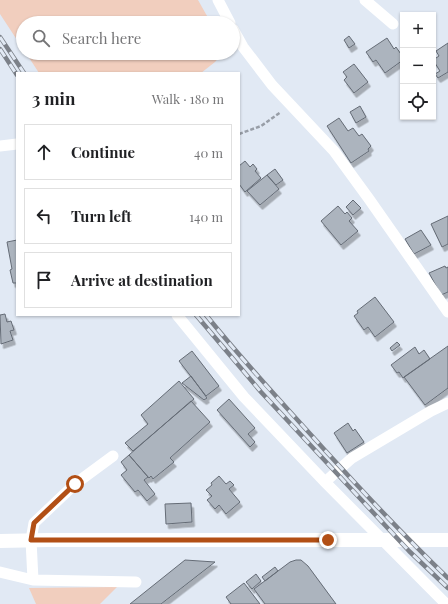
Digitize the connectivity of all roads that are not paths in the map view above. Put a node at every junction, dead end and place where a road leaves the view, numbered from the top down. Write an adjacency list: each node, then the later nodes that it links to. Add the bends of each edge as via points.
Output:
1 (218, 0): 3 (street)
2 (365, 0): 4 (street)
3 (226, 16)
4 (393, 24)
5 (240, 42): 8 (street, via 272,85 334,151)
6 (16, 144): 7 (street)
7 (0, 146)
8 (448, 312)
9 (178, 316): 12 (street, via 244,397)
10 (448, 403): 12 (street, via 352,458)
11 (113, 456): 13 (street, via 75,484 34,523)
12 (325, 482): 19 (street)
13 (31, 540): 14 (street); 15 (street); 17 (street)
14 (448, 540)
15 (0, 541)
16 (0, 572): 17 (street)
17 (33, 580): 18 (street)
18 (136, 582)
19 (446, 604)

